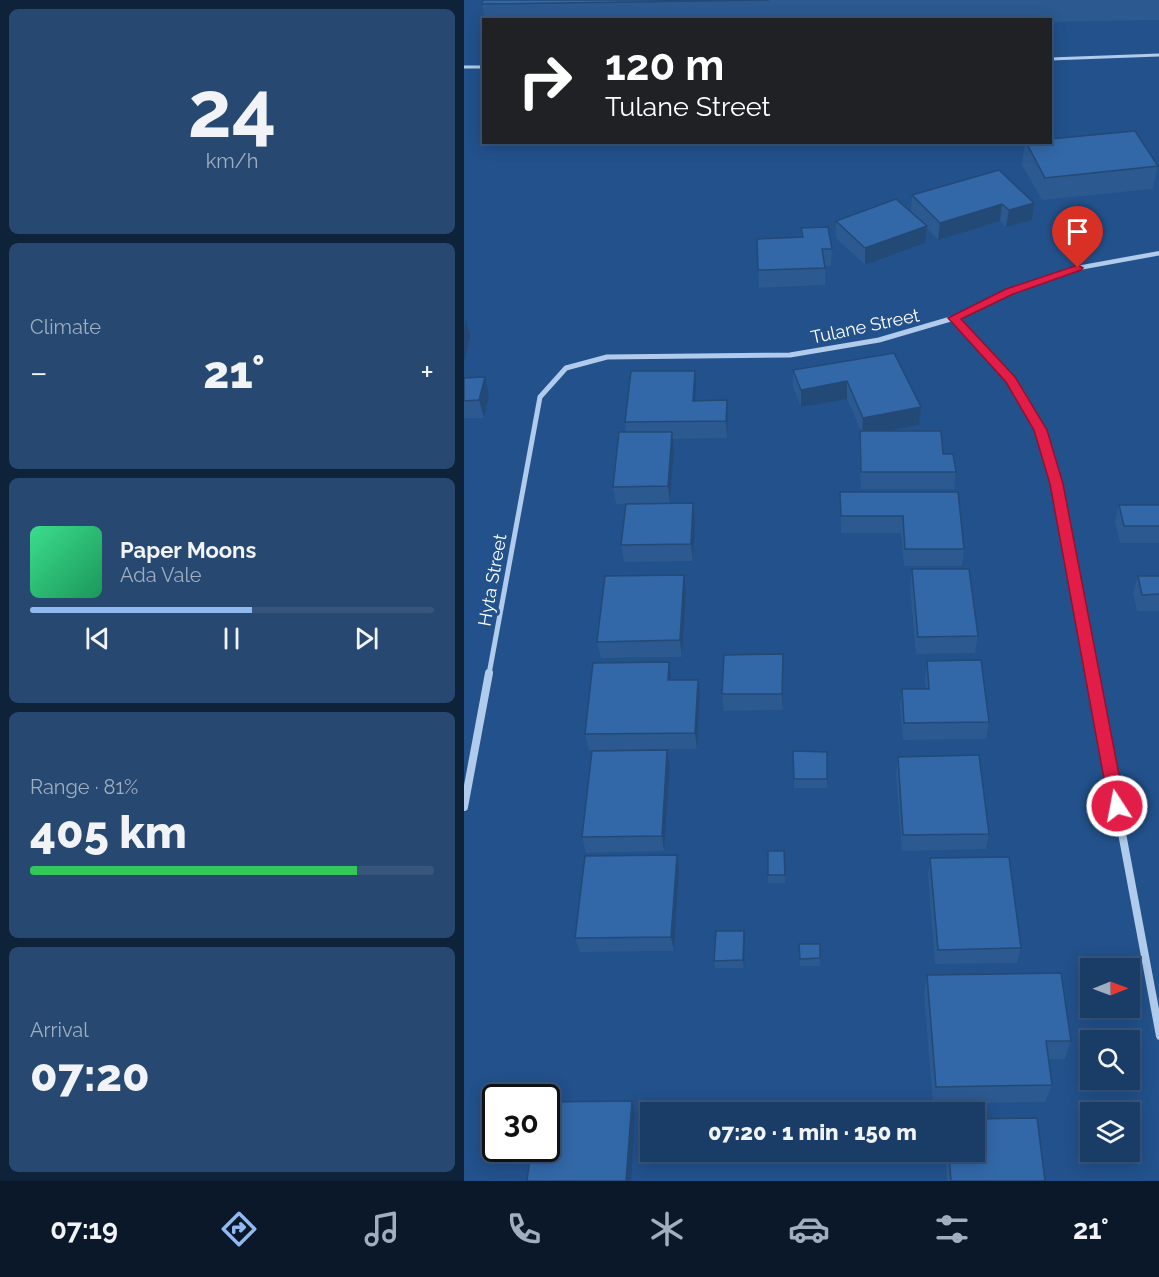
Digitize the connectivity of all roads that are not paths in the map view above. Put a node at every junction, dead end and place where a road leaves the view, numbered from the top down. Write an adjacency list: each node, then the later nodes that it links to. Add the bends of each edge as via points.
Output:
1 (1160, 55): 2 (lane)
2 (1052, 59)
3 (464, 67): 4 (lane)
4 (482, 67)
5 (1160, 253): 6 (street, Tulane Street, via 1078,268 1010,291)
6 (954, 318): 7 (street, Tulane Street, via 879,340 790,355 607,357); 9 (street, via 1010,380 1040,430 1057,484)
7 (566, 368): 8 (street, Hyta Street, via 540,397)
8 (464, 807)
9 (1160, 1036)

